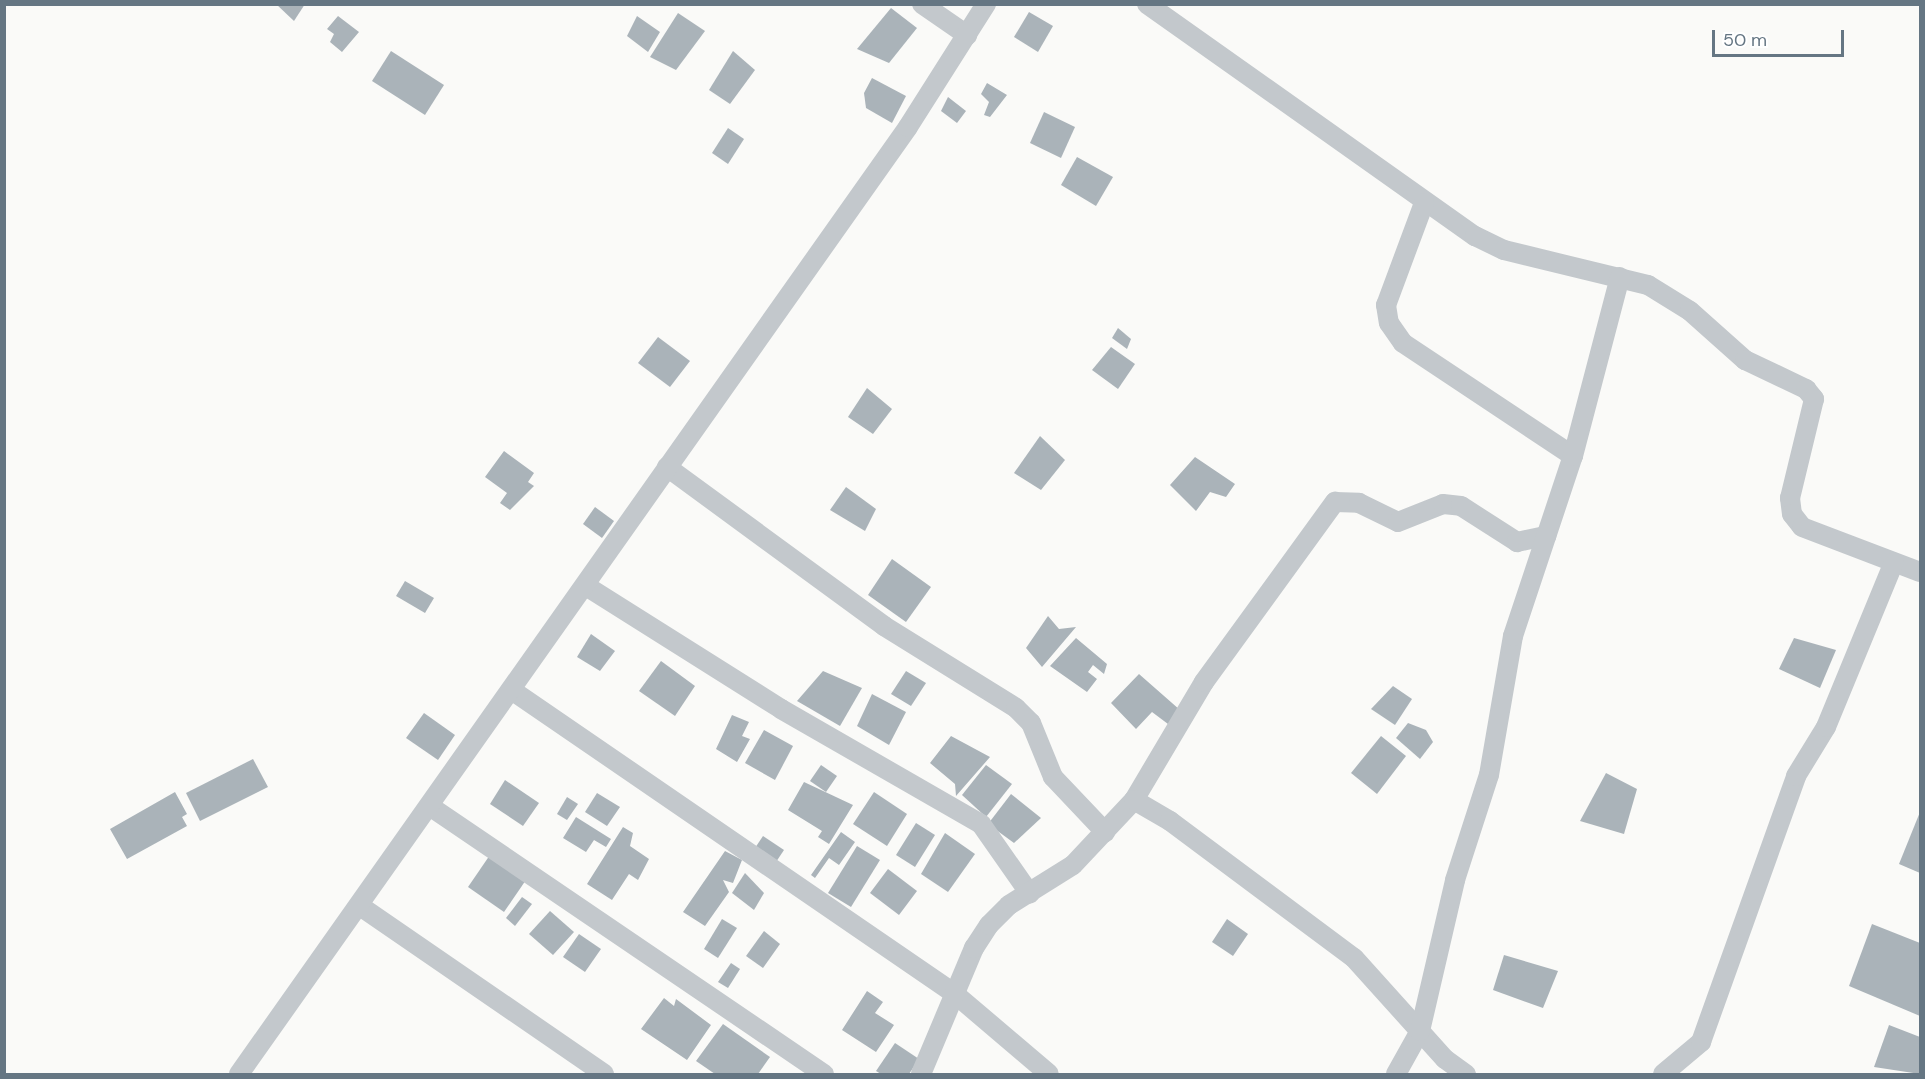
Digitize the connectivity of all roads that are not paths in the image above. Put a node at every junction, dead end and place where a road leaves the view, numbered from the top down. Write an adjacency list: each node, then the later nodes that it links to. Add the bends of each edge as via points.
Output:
1 (922, 4): 4 (street)
2 (986, 4): 4 (street)
3 (1147, 4): 5 (street)
4 (967, 34): 8 (street)
5 (1424, 203): 6 (street, via 1504,250); 7 (street, via 1386,305 1389,323 1403,342)
6 (1620, 277): 7 (street); 10 (street, via 1669,295 1745,360 1811,394 1790,498 1792,514 1802,527)
7 (1573, 456): 9 (street)
8 (667, 467): 12 (street); 16 (street, via 884,626 1016,708 1031,723 1053,777)
9 (1546, 536): 14 (street, via 1517,542 1461,506 1443,504 1398,522 1359,503 1335,502 1204,682); 20 (street, via 1513,636 1489,775 1455,879)
10 (1894, 562): 11 (street); 28 (street, via 1826,727 1796,776 1701,1042)
11 (1920, 572)
12 (586, 586): 13 (street); 17 (street, via 781,709 981,824)
13 (513, 690): 15 (street); 19 (street)
14 (1134, 800): 16 (street); 20 (street, via 1179,827 1354,958)
15 (431, 807): 18 (street); 23 (street)
16 (1105, 832): 17 (street, via 1073,865)
17 (1030, 894): 19 (street, via 990,925)
18 (360, 906): 21 (street); 22 (street)
19 (954, 994): 24 (street); 25 (street)
20 (1420, 1031): 26 (street); 27 (street)
21 (239, 1074)
22 (604, 1074)
23 (824, 1074)
24 (921, 1074)
25 (1049, 1074)
26 (1396, 1074)
27 (1466, 1074)
28 (1663, 1074)

